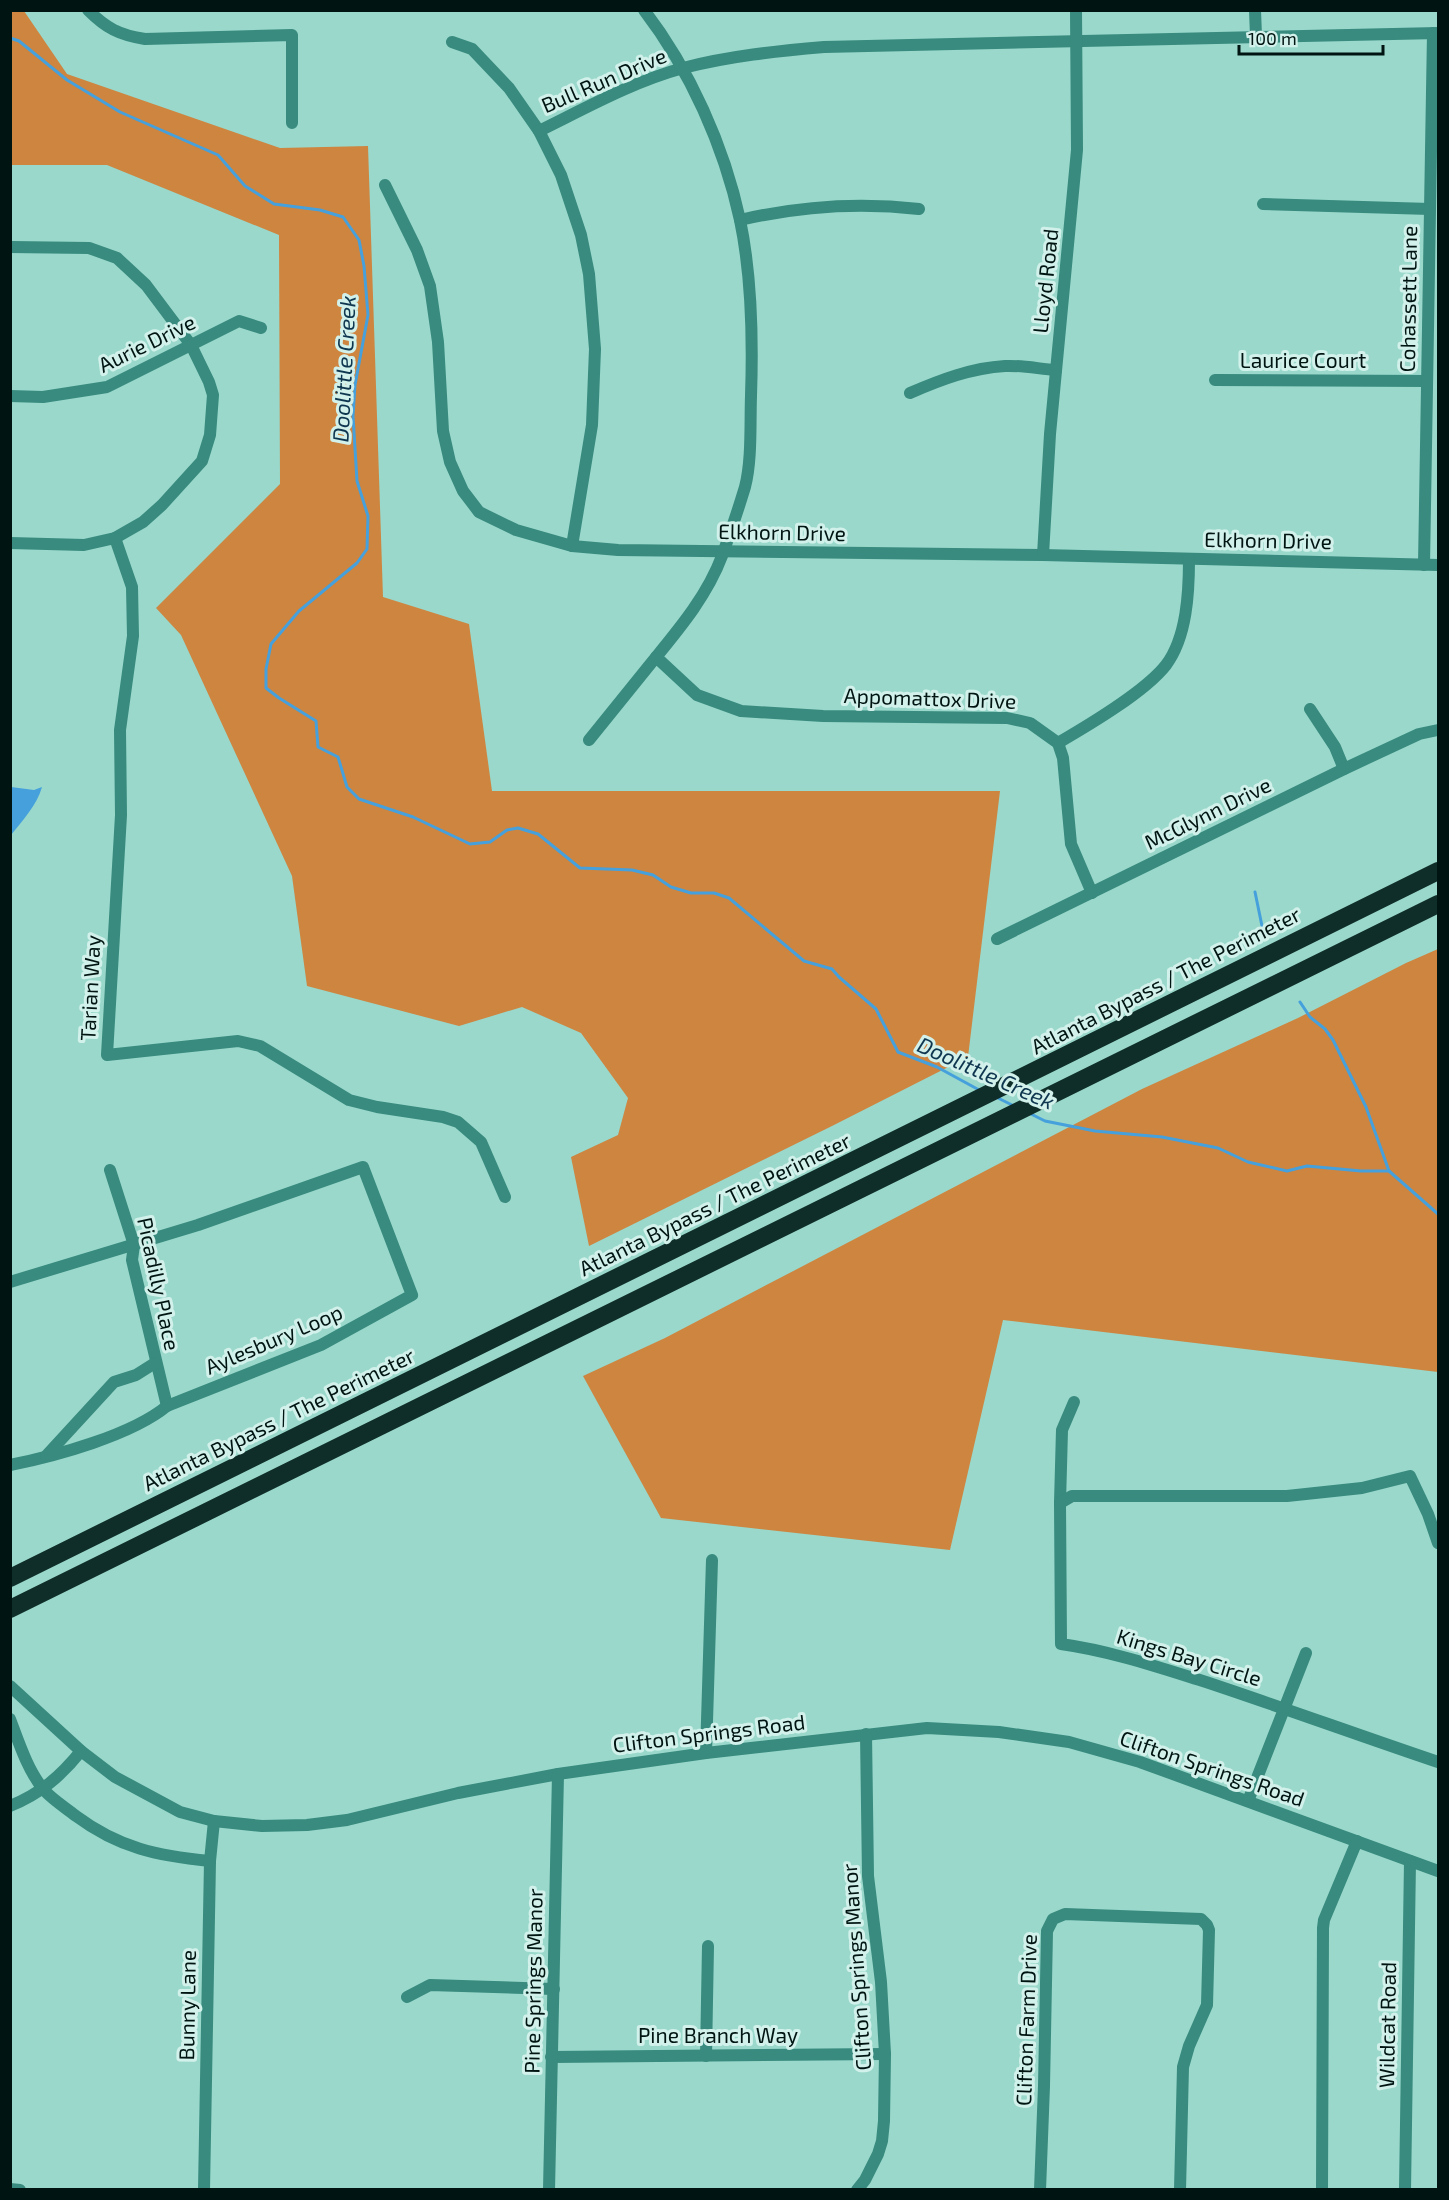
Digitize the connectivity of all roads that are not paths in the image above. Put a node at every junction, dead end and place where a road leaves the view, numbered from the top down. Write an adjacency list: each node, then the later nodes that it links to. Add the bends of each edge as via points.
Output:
1 (88, 10): 10 (street, via 103,25 124,36 145,39 292,35)
2 (644, 10): 9 (street)
3 (1076, 10): 7 (street, Lloyd Road)
4 (1255, 10): 6 (street)
5 (1436, 33): 6 (street, Bull Run Drive); 15 (street, Cohassett Lane)
6 (1256, 36): 7 (street, Bull Run Drive)
7 (1078, 40): 9 (street, Bull Run Drive, via 824,47 761,53); 20 (street, Lloyd Road, via 1077,150)
8 (452, 42): 11 (street, via 471,49 509,88)
9 (683, 68): 11 (street, Bull Run Drive, via 621,90); 16 (street, via 713,134)
10 (292, 123)
11 (539, 131): 27 (street, via 561,175 580,235 589,274 595,349 592,424)
12 (385, 184): 27 (street, Elkhorn Drive, via 430,286 443,431 450,462 463,491 479,512 516,530)
13 (1263, 204): 15 (street)
14 (919, 209): 16 (street, via 853,204)
15 (1430, 209): 22 (street, Cohassett Lane)
16 (740, 220): 28 (street, via 749,276 752,335 750,437 745,485)
17 (10, 247): 19 (street, via 89,248 117,258 146,285)
18 (261, 328): 19 (street, Aurie Drive, via 239,321)
19 (191, 345): 24 (street, Aurie Drive, via 107,387 43,397); 25 (street, via 213,395 210,435 202,461 143,522)
20 (1056, 370): 23 (street, via 1006,366 978,369); 29 (street, Lloyd Road)
21 (1215, 380): 22 (street, Laurice Court)
22 (1427, 381): 31 (street, Cohassett Lane)
23 (910, 393)
24 (10, 396)
25 (115, 538): 26 (street, via 84,544); 44 (street, Tarian Way, via 132,587 133,636 120,730 121,815 107,1055 238,1041 260,1046 349,1100 458,1122 481,1142)
26 (10, 543)
27 (572, 546): 28 (street, Elkhorn Drive)
28 (723, 552): 29 (street, Elkhorn Drive); 33 (street, via 707,587)
29 (1043, 555): 30 (street, Elkhorn Drive)
30 (1189, 559): 31 (street, Elkhorn Drive); 37 (street, via 1189,585 1179,639 1166,665 1140,688)
31 (1424, 565): 32 (street, Elkhorn Drive)
32 (1438, 565)
33 (657, 657): 36 (street); 37 (street, Appomattox Drive, via 697,695 741,711 1007,718 1030,723)
34 (1310, 709): 38 (street, via 1325,729)
35 (1438, 730): 38 (street, McGlynn Drive, via 1419,734)
36 (589, 740)
37 (1059, 743): 40 (street, via 1071,844)
38 (1344, 769): 40 (street, McGlynn Drive)
39 (1438, 871): 55 (highway, Atlanta Bypass / The Perimeter)
40 (1092, 892): 42 (street, McGlynn Drive)
41 (1438, 904): 56 (highway)
42 (997, 939)
43 (110, 1170): 45 (street, Picadilly Place)
44 (506, 1197)
45 (134, 1245): 46 (street, Aylesbury Loop); 47 (street, Picadilly Place, via 132,1260); 49 (street, Aylesbury Loop, via 363,1167 412,1295 321,1345)
46 (10, 1282)
47 (155, 1363): 49 (street, Picadilly Place); 50 (street, via 114,1382)
48 (1074, 1402): 52 (street, Kings Bay Circle, via 1062,1430)
49 (167, 1406): 50 (street, Aylesbury Loop, via 156,1415 93,1443)
50 (45, 1457): 51 (street, Aylesbury Loop)
51 (10, 1465)
52 (1060, 1503): 53 (street, via 1072,1496 1287,1496 1362,1488 1410,1476); 59 (street, Kings Bay Circle, via 1061,1644 1135,1659)
53 (1438, 1543)
54 (712, 1560): 63 (street)
55 (10, 1578)
56 (10, 1609)
57 (1306, 1653): 59 (street)
58 (10, 1686): 62 (street, Clifton Springs Road)
59 (1284, 1708): 64 (street, Kings Bay Circle); 67 (street)
60 (10, 1719): 66 (street, via 28,1763)
61 (866, 1734): 63 (street, Clifton Springs Road); 67 (street, Clifton Springs Road, via 927,1728 999,1732 1069,1742 1140,1762); 77 (street, Clifton Springs Manor, via 868,1876)
62 (81, 1751): 66 (street); 69 (street, Clifton Springs Road, via 147,1796 180,1812)
63 (706, 1753): 65 (street, Clifton Springs Road)
64 (1438, 1762)
65 (558, 1774): 69 (street, Clifton Springs Road, via 307,1826); 75 (street, Pine Springs Manor)
66 (44, 1789): 68 (street); 71 (street, via 94,1829 126,1845 149,1853)
67 (1248, 1801): 70 (street, Clifton Springs Road)
68 (10, 1806)
69 (214, 1821): 71 (street, Bunny Lane)
70 (1357, 1841): 72 (street, Clifton Springs Road); 87 (street, via 1323,1928)
71 (210, 1861): 82 (street, Bunny Lane)
72 (1410, 1861): 73 (street, Clifton Springs Road); 88 (street, Wildcat Road)
73 (1438, 1871)
74 (708, 1946): 78 (street)
75 (554, 1989): 76 (street, via 430,1985); 79 (street, Pine Springs Manor)
76 (407, 1997)
77 (885, 2054): 78 (street, Pine Branch Way); 84 (street, Clifton Springs Manor, via 882,2141)
78 (706, 2056): 79 (street, Pine Branch Way)
79 (552, 2057): 83 (street, Pine Springs Manor)
80 (10, 2189): 81 (street)
81 (20, 2190)
82 (204, 2190)
83 (549, 2190)
84 (857, 2190)
85 (1040, 2190): 86 (street, Clifton Farm Drive, via 1047,1931 1053,1919 1065,1914 1201,1919 1207,1925 1207,2005 1183,2067)
86 (1180, 2190)
87 (1322, 2190)
88 (1405, 2190)

